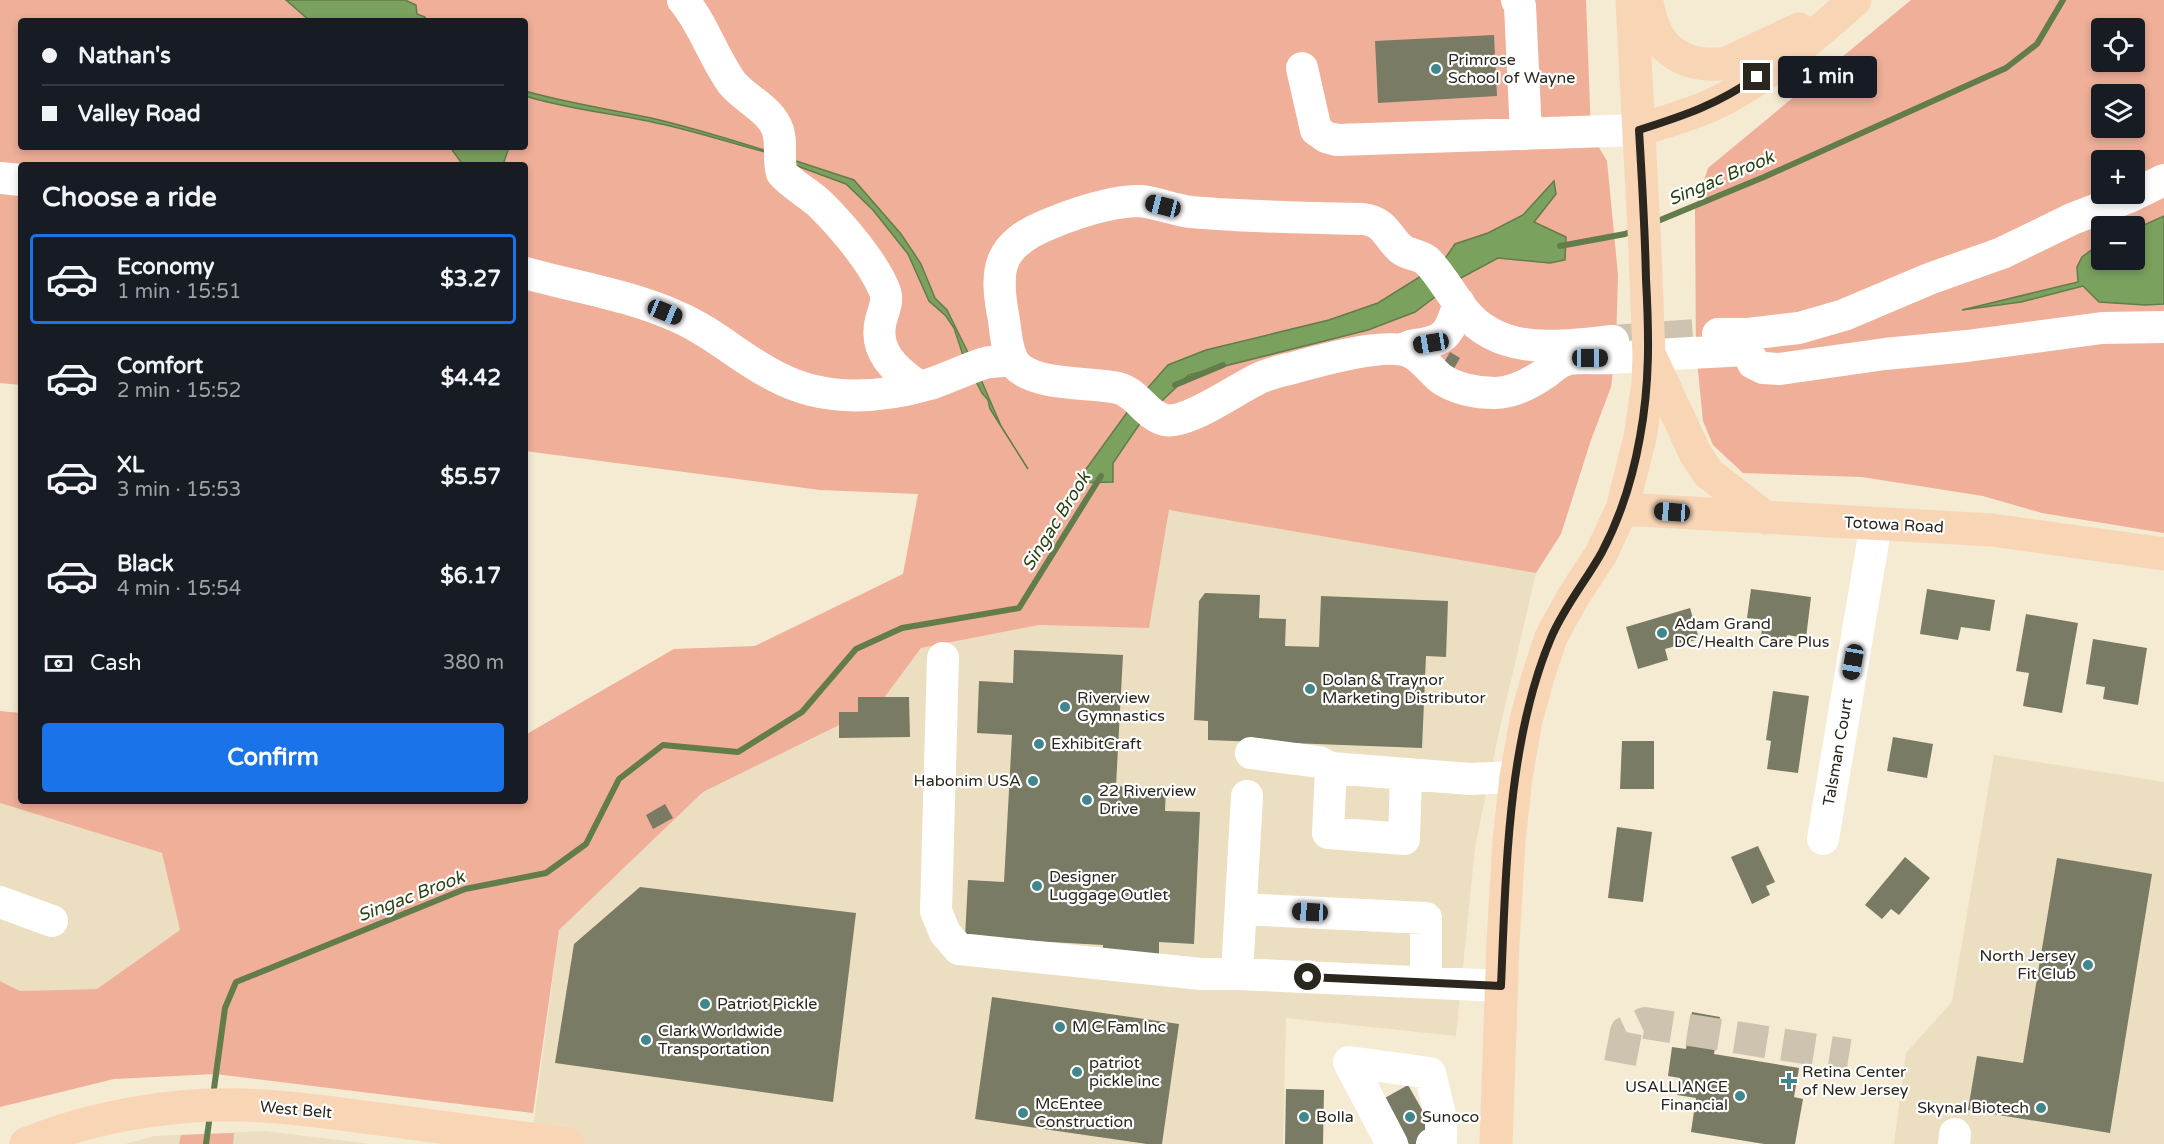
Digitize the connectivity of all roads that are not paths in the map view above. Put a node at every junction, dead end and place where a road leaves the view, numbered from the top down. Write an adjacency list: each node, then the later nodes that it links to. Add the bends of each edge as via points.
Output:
1 (683, 0): 23 (street, via 732,82 774,121 782,173 820,204 861,253 885,290 887,300 878,340 888,360)
2 (1517, 0): 9 (street)
3 (1632, 0): 8 (main road)
4 (1646, 0): 5 (main road, via 1654,28 1670,51 1696,64 1714,65 1736,60)
5 (1847, 0)
6 (1855, 0): 8 (main road, via 1739,90 1715,104)
7 (1302, 68): 9 (street, via 1316,130 1326,137 1337,140)
8 (1639, 130): 9 (street); 20 (main road)
9 (1526, 134)
10 (0, 178): 11 (street)
11 (18, 180)
12 (2164, 180): 18 (street, via 2002,253 1844,315)
13 (528, 274): 23 (street, via 620,296 677,316 775,377 810,391 866,396)
14 (1456, 299): 19 (street, via 1454,318 1444,337); 21 (street, via 1480,328 1493,336); 22 (street, via 1426,260 1405,252 1383,227 1370,220 1189,212 1141,201 1100,207 1037,229 1015,242 1000,270 1000,300)
15 (2164, 327): 18 (street, via 2102,328 1780,369 1763,369 1753,363)
16 (1708, 334): 18 (street)
17 (1613, 341): 21 (street)
18 (1747, 342): 20 (street)
19 (1403, 350): 21 (street, via 1413,353 1452,386 1498,393 1533,381); 22 (street, via 1357,354 1286,369 1261,377 1180,421 1161,419 1119,388 1058,381 1019,368)
20 (1649, 351): 21 (street, via 1571,358); 24 (main road, via 1640,438); 25 (main road, via 1708,473)
21 (1562, 353)
22 (985, 365): 23 (street)
23 (918, 387)
24 (1622, 509): 25 (main road, Totowa Road); 32 (main road, via 1601,554 1551,637 1526,720)
25 (1766, 518): 26 (main road, Totowa Road)
26 (1876, 524): 27 (main road, Totowa Road, via 1992,530); 34 (street, Talsman Court)
27 (2164, 554)
28 (942, 658): 38 (street, via 936,911 945,933 959,949 1201,974)
29 (1251, 753): 30 (street, via 1319,762)
30 (1331, 768): 31 (street); 31 (street, via 1328,833 1404,838)
31 (1406, 774): 32 (street, via 1470,779)
32 (1516, 777): 40 (main road)
33 (1247, 796): 36 (street)
34 (1823, 838)
35 (0, 902): 37 (street)
36 (1241, 909): 38 (street); 39 (street, via 1426,918)
37 (52, 921)
38 (1238, 974): 39 (street)
39 (1426, 982): 40 (street)
40 (1501, 986): 45 (main road)
41 (26, 1144): 42 (main road, West Belt, via 108,1120 184,1108 240,1105)
42 (568, 1144)
43 (1392, 1144): 44 (street, via 1349,1062 1430,1073 1442,1139)
44 (1432, 1144)
45 (1496, 1144)

